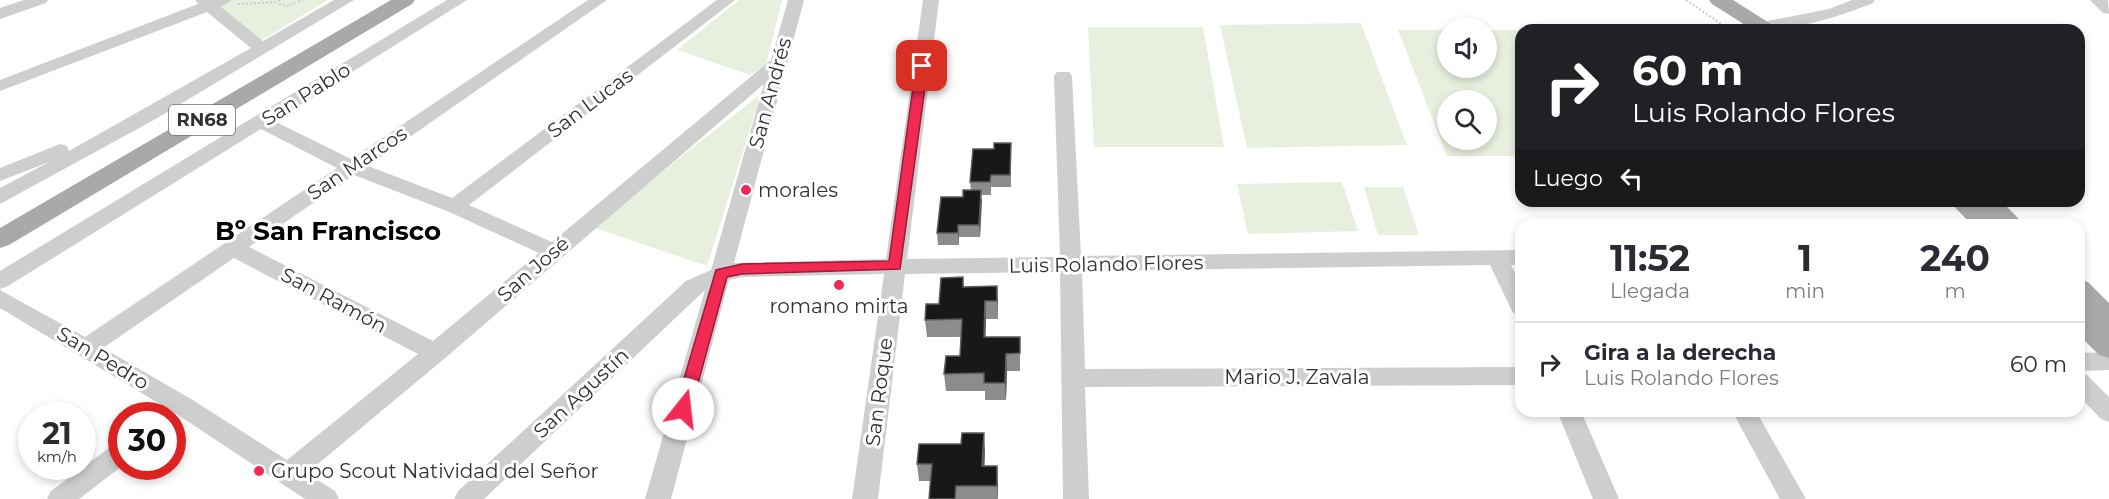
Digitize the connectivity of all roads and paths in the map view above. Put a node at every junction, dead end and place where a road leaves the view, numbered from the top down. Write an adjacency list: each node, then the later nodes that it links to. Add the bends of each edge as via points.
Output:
1 (40, 0): 19 (street)
2 (303, 0): 16 (path, via 287,6)
3 (346, 0): 24 (street)
4 (384, 0): 38 (main road, RN68)
5 (405, 0): 39 (main road, RN68)
6 (459, 0): 29 (street, San Pablo)
7 (598, 0): 30 (street, San Marcos)
8 (727, 0): 33 (street, San Lucas)
9 (796, 0): 25 (street, San Andrés)
10 (931, 0): 44 (street, San Roque)
11 (1686, 0): 20 (path)
12 (1699, 0): 21 (main road)
13 (1719, 0): 22 (main road)
14 (1867, 0): 23 (street, via 1833,13)
15 (2098, 0): 18 (street)
16 (279, 1): 17 (path)
17 (212, 2): 24 (street); 27 (street)
18 (2109, 9)
19 (0, 14)
20 (1721, 24)
21 (1749, 24)
22 (1752, 24)
23 (1782, 24)
24 (262, 49): 28 (street)
25 (778, 63): 41 (street, San José); 46 (street, San Andrés)
26 (1063, 76): 45 (street)
27 (0, 86)
28 (145, 117): 31 (street); 32 (street)
29 (261, 122): 30 (street); 47 (street, San Pablo)
30 (351, 166): 33 (street); 40 (street, San Marcos)
31 (0, 175)
32 (0, 197)
33 (454, 206): 41 (street)
34 (1968, 207): 36 (main road)
35 (1993, 207): 37 (main road)
36 (1980, 219)
37 (2006, 219)
38 (0, 222)
39 (0, 239)
40 (233, 248): 54 (street, San Marcos); 56 (street, San Ramón)
41 (553, 251): 56 (street, San José)
42 (1497, 257): 43 (street, Luis Rolando Flores); 45 (street, Luis Rolando Flores); 49 (street)
43 (1515, 257)
44 (895, 266): 45 (street, Luis Rolando Flores); 46 (street, Luis Rolando Flores, via 742,269); 73 (street, San Roque)
45 (1071, 266): 60 (street)
46 (721, 274): 48 (street, Luis Rolando Flores); 72 (street, San Andrés)
47 (0, 281)
48 (694, 286): 71 (street, San Agustín)
49 (1515, 294)
50 (2085, 295): 52 (main road)
51 (0, 298): 54 (street, San Pedro)
52 (2109, 320)
53 (2085, 324): 55 (main road)
54 (86, 348): 62 (street, San Pedro)
55 (2109, 348)
56 (436, 353): 68 (street, San José)
57 (2109, 361): 58 (street)
58 (2085, 362)
59 (1515, 376): 60 (street, Mario J. Zavala)
60 (1072, 378): 74 (street)
61 (2085, 387): 63 (street)
62 (163, 402)
63 (2109, 412)
64 (186, 417): 68 (street, San Pedro)
65 (1572, 417): 75 (street)
66 (1747, 417): 76 (street)
67 (108, 463): 69 (street)
68 (287, 475): 70 (street, San Pedro)
69 (60, 499)
70 (326, 499)
71 (467, 499)
72 (658, 499)
73 (865, 499)
74 (1076, 499)
75 (1606, 499)
76 (1793, 499)

